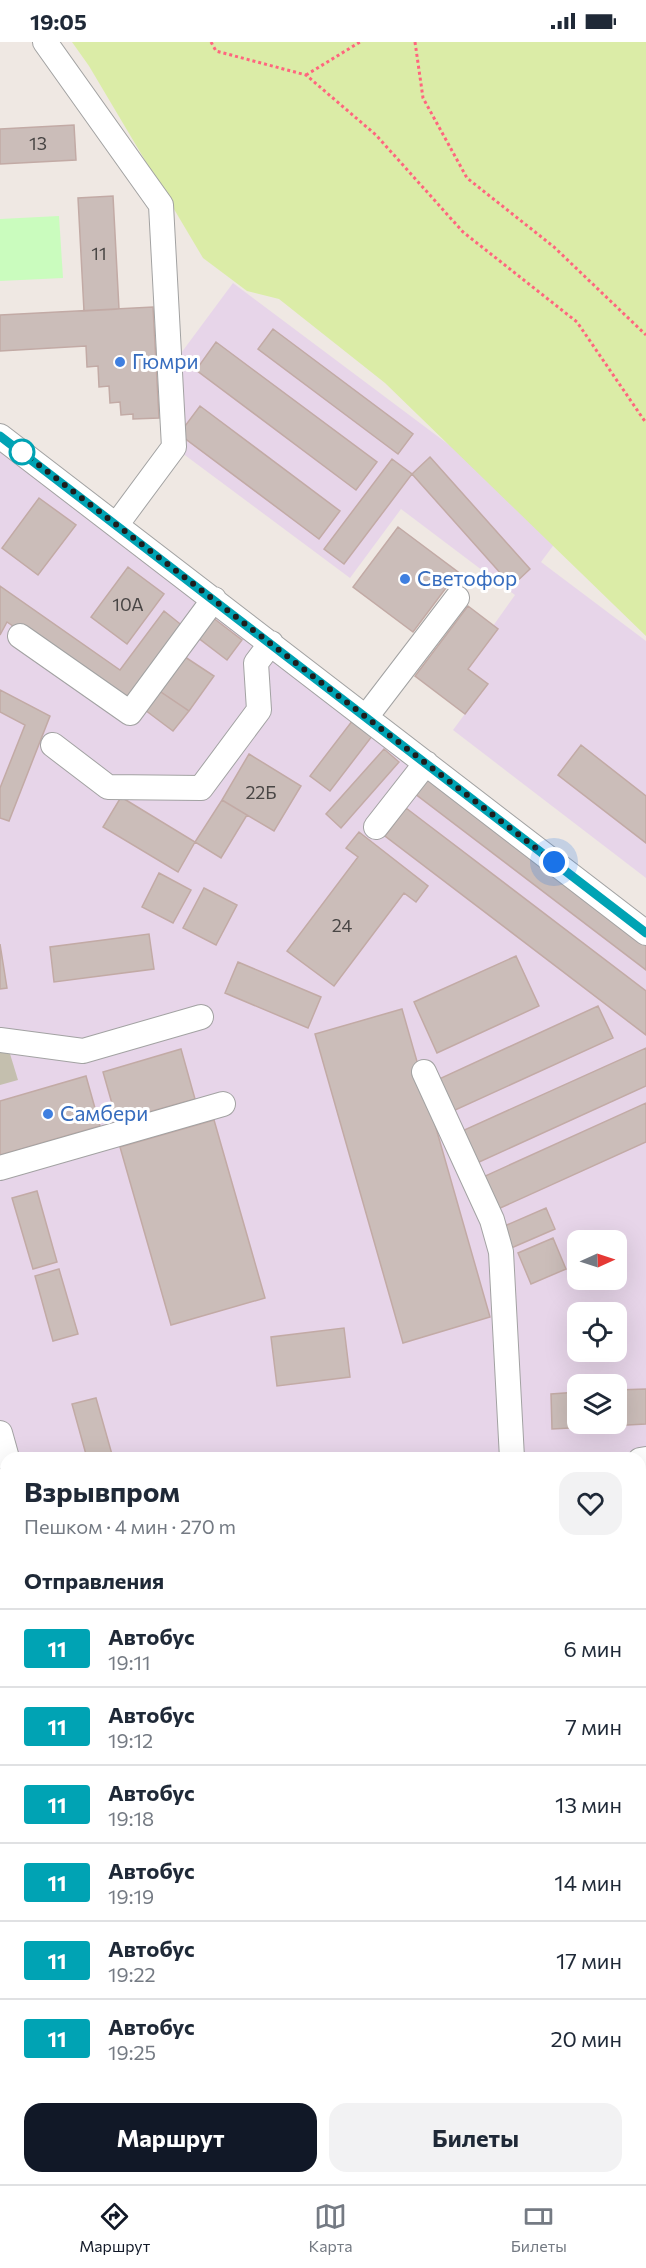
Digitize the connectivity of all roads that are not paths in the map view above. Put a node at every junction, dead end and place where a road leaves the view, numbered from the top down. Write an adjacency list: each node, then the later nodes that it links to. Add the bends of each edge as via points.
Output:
1 (45, 42): 3 (street, via 162,204 174,447)
2 (0, 436): 3 (street)
3 (117, 524): 5 (street)
4 (456, 598): 8 (street)
5 (214, 599): 6 (street, via 130,712); 7 (street)
6 (20, 636)
7 (271, 643): 8 (street); 9 (street, via 256,663 259,710 201,788 108,787)
8 (366, 717): 10 (street)
9 (53, 745)
10 (426, 762): 11 (street); 12 (street)
11 (376, 827)
12 (646, 933)
13 (201, 1017): 14 (street, via 83,1051)
14 (0, 1040)
15 (424, 1072): 20 (street, via 492,1220 501,1252)
16 (223, 1104): 17 (street)
17 (0, 1168)
18 (0, 1433): 19 (street)
19 (5, 1452)
20 (512, 1452)

